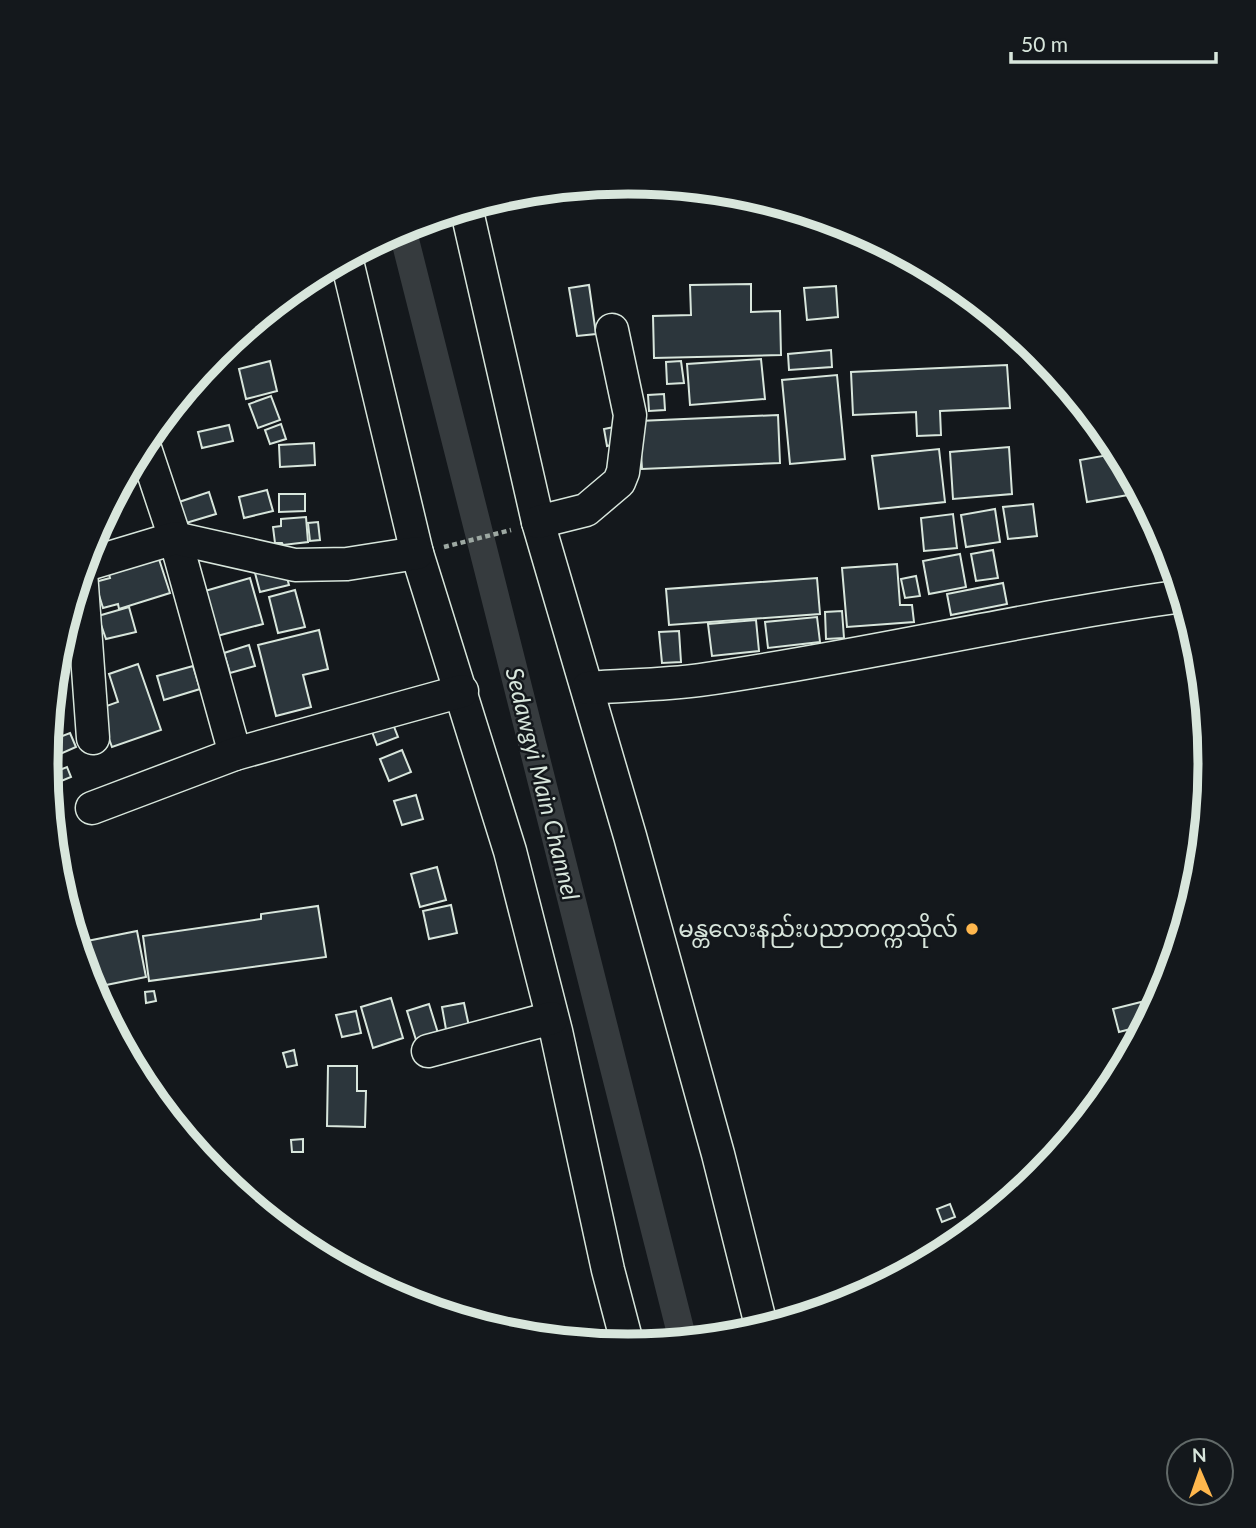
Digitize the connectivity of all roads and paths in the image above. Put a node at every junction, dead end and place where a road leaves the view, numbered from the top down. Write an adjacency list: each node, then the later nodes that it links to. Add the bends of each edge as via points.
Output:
1 (468, 217): 5 (street)
2 (349, 267): 7 (street)
3 (612, 330): 5 (street, via 629,415 619,482 586,510)
4 (148, 457): 6 (street)
5 (526, 526): 7 (path); 11 (street)
6 (175, 538): 7 (street, via 295,565 347,564); 8 (street); 14 (street)
7 (429, 551): 12 (street)
8 (95, 562)
9 (83, 597): 13 (street)
10 (1173, 597): 11 (street, via 697,680)
11 (588, 688): 18 (street)
12 (462, 691): 14 (street); 16 (street, via 510,851)
13 (93, 738)
14 (236, 754): 15 (street)
15 (92, 808)
16 (552, 1018): 17 (street); 19 (street)
17 (428, 1051)
18 (759, 1319)
19 (625, 1334)

